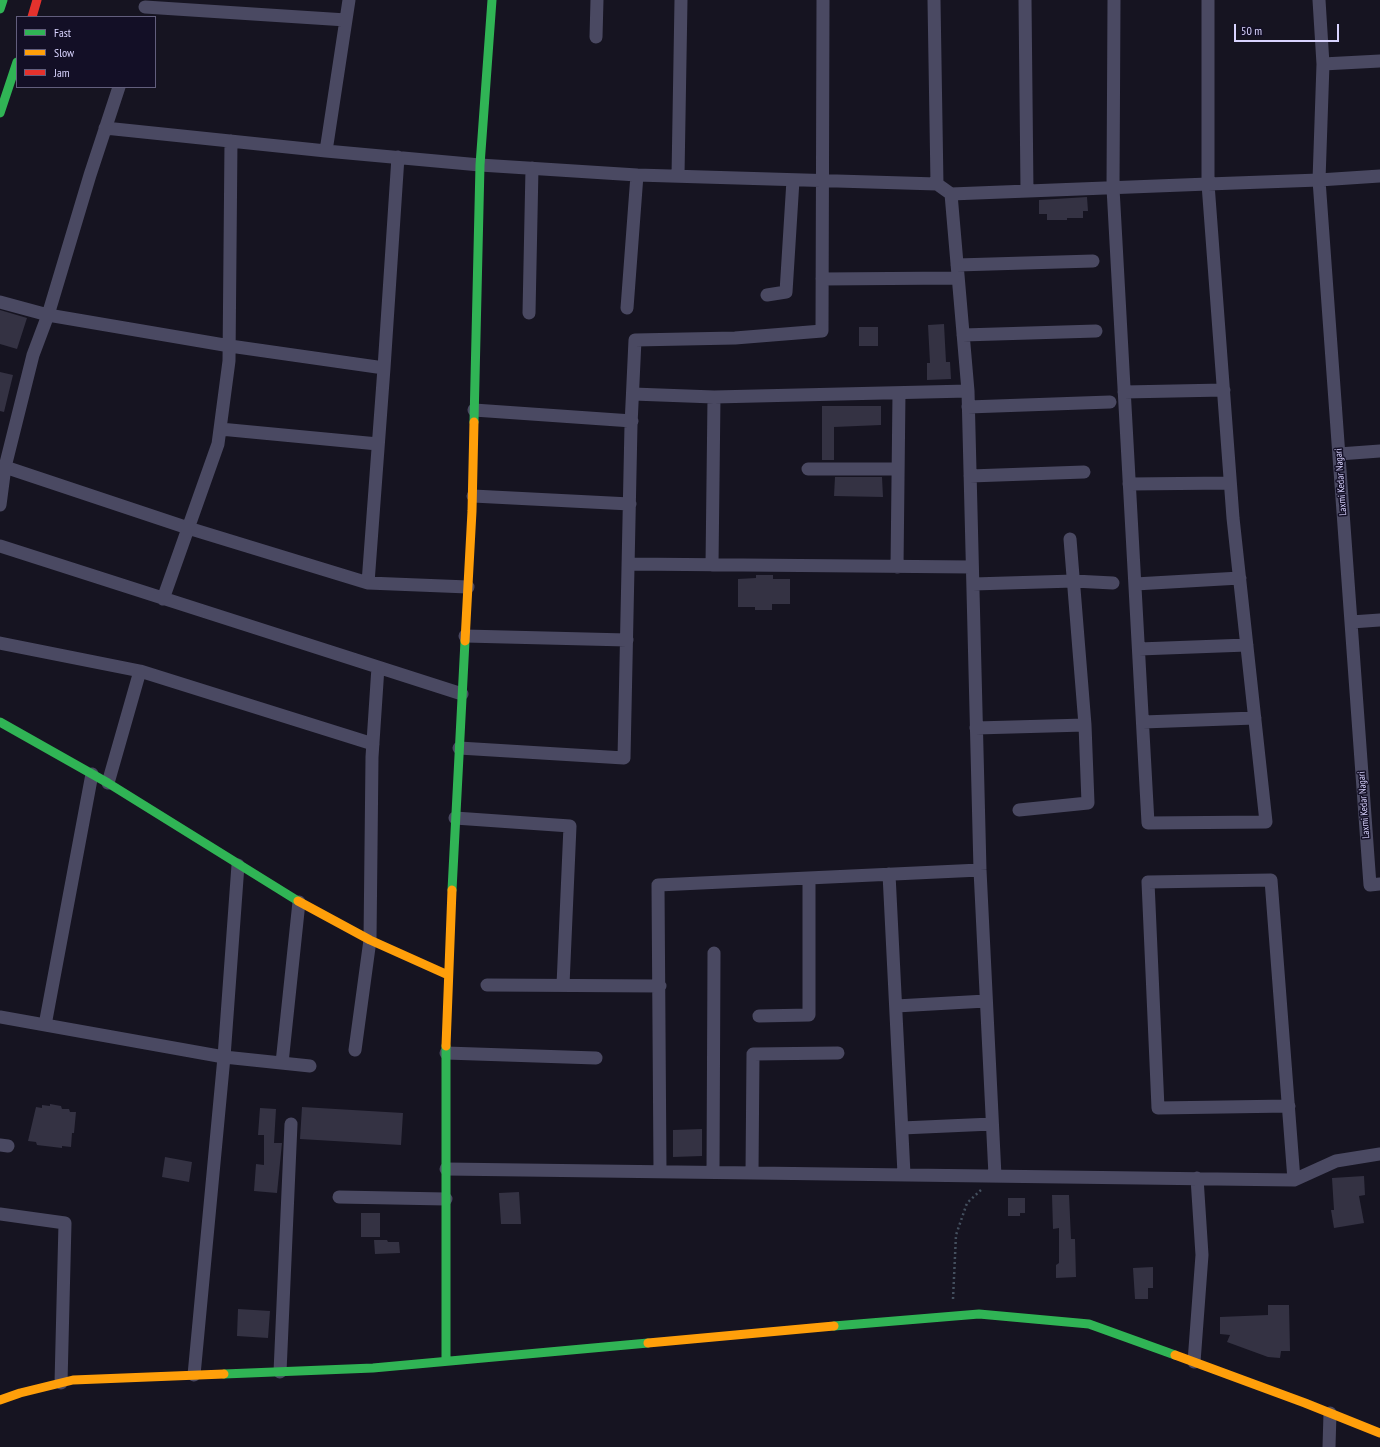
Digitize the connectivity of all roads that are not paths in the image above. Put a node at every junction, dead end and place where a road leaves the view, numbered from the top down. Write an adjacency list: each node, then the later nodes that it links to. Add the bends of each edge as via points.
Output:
1 (3, 0): 14 (street)
2 (37, 0): 15 (street)
3 (349, 0): 16 (street)
4 (492, 0): 27 (street)
5 (597, 0): 17 (street)
6 (681, 0): 30 (street)
7 (823, 0): 34 (street)
8 (934, 0): 35 (street)
9 (1025, 0): 38 (street)
10 (1114, 0): 37 (street)
11 (1208, 0): 36 (street)
12 (1319, 0): 19 (street, Laxmi Kedar Nagari)
13 (145, 8): 16 (street)
14 (0, 9)
15 (32, 16)
16 (346, 20): 25 (street)
17 (596, 37)
18 (1380, 61): 19 (street)
19 (1323, 64): 33 (street, Laxmi Kedar Nagari)
20 (16, 65): 22 (street)
21 (119, 88): 23 (street)
22 (0, 113)
23 (105, 128): 24 (street); 48 (street)
24 (231, 141): 25 (street); 51 (street)
25 (326, 151): 26 (street)
26 (398, 157): 27 (street); 52 (street)
27 (480, 165): 28 (street); 61 (street)
28 (532, 168): 29 (street); 47 (street)
29 (637, 175): 30 (street); 46 (street)
30 (678, 176): 32 (street)
31 (1380, 176): 33 (street)
32 (793, 180): 34 (street); 44 (street, via 786,292)
33 (1319, 180): 36 (street); 66 (street, Laxmi Kedar Nagari)
34 (822, 181): 35 (street); 43 (street)
35 (937, 184): 39 (street)
36 (1208, 184): 37 (street); 53 (street)
37 (1113, 188): 38 (street); 55 (street)
38 (1027, 191): 39 (street)
39 (951, 194): 41 (street)
40 (1093, 261): 41 (street)
41 (957, 265): 42 (street)
42 (958, 278): 43 (street); 50 (street)
43 (822, 279): 57 (street, via 822,331 735,338 635,340)
44 (767, 295)
45 (0, 302): 48 (street)
46 (627, 308)
47 (528, 313)
48 (48, 315): 51 (street); 67 (street, via 33,355)
49 (1096, 331): 50 (street)
50 (963, 335): 54 (street)
51 (230, 346): 52 (street); 63 (street)
52 (384, 368): 64 (street)
53 (1224, 390): 55 (street); 72 (street)
54 (968, 391): 56 (street); 60 (street)
55 (1124, 392): 73 (street)
56 (898, 393): 58 (street); 69 (street)
57 (633, 394): 58 (street); 62 (street)
58 (714, 397): 81 (street)
59 (1110, 402): 60 (street)
60 (968, 407): 71 (street)
61 (474, 410): 62 (street); 74 (street)
62 (632, 421): 75 (street)
63 (220, 429): 64 (street); 77 (street, via 218,444)
64 (378, 444): 86 (street)
65 (1380, 451): 66 (street)
66 (1339, 454): 93 (street, Laxmi Kedar Nagari)
67 (5, 467): 76 (street); 77 (street)
68 (808, 469): 69 (street)
69 (898, 469): 82 (street)
70 (1084, 472): 71 (street)
71 (970, 476): 83 (street)
72 (1230, 483): 73 (street); 84 (street)
73 (1129, 484): 89 (street)
74 (472, 496): 75 (street); 90 (street)
75 (630, 504): 80 (street)
76 (0, 505)
77 (188, 528): 86 (street); 91 (street)
78 (1070, 540): 85 (street)
79 (0, 546): 91 (street)
80 (628, 564): 81 (street); 95 (street)
81 (712, 565): 82 (street)
82 (897, 567): 83 (street)
83 (972, 567): 88 (street)
84 (1240, 578): 89 (street); 97 (street)
85 (1074, 581): 87 (street); 88 (street); 105 (street)
86 (368, 583): 90 (street)
87 (1113, 583)
88 (972, 584): 106 (street)
89 (1135, 584): 98 (street)
90 (468, 587): 94 (street)
91 (163, 599): 99 (street)
92 (1380, 620): 93 (street)
93 (1351, 622): 117 (street, Laxmi Kedar Nagari, via 1370,885)
94 (465, 636): 95 (street); 101 (street)
95 (627, 640): 108 (street, via 624,758)
96 (0, 643): 100 (street)
97 (1247, 645): 98 (street); 102 (street)
98 (1138, 649): 104 (street)
99 (378, 668): 101 (street); 107 (street)
100 (140, 671): 107 (street); 110 (street)
101 (462, 694): 108 (street)
102 (1255, 718): 104 (street); 104 (street, via 1266,822 1148,823)
103 (0, 722): 109 (street)
104 (1143, 722)
105 (1085, 725): 106 (street); 111 (street, via 1088,803)
106 (976, 728): 114 (street)
107 (373, 744): 119 (street)
108 (459, 748): 112 (street)
109 (92, 774): 110 (street); 129 (street)
110 (108, 783): 113 (street)
111 (1019, 810)
112 (455, 818): 121 (street); 123 (street, via 570,826)
113 (238, 865): 118 (street); 133 (street)
114 (980, 870): 115 (street); 125 (street)
115 (889, 874): 116 (street); 126 (street)
116 (809, 878): 124 (street, via 658,885); 127 (street, via 809,1015)
117 (1380, 884)
118 (299, 902): 119 (street); 135 (street)
119 (370, 940): 121 (street); 130 (street)
120 (714, 953): 144 (street)
121 (448, 974): 131 (street)
122 (487, 985): 123 (street)
123 (563, 985): 124 (street)
124 (660, 986): 143 (street)
125 (986, 1002): 126 (street); 139 (street)
126 (896, 1006): 140 (street)
127 (759, 1016)
128 (0, 1017): 129 (street)
129 (45, 1025): 133 (street)
130 (355, 1050)
131 (446, 1053): 134 (street); 142 (street)
132 (838, 1053): 145 (street, via 753,1054)
133 (224, 1057): 135 (street); 156 (street)
134 (596, 1058)
135 (282, 1063): 136 (street)
136 (310, 1066)
137 (1288, 1106): 137 (street, via 1271,880 1148,882 1158,1108); 149 (street)
138 (291, 1124): 155 (street)
139 (992, 1124): 140 (street); 147 (street)
140 (902, 1128): 146 (street)
141 (1380, 1154): 149 (street, via 1336,1161)
142 (446, 1169): 143 (street); 151 (street)
143 (660, 1172): 144 (street)
144 (713, 1172): 145 (street)
145 (752, 1173): 146 (street)
146 (904, 1174): 147 (street)
147 (995, 1176): 148 (street)
148 (1197, 1178): 149 (street); 154 (street, via 1202,1255)
149 (1294, 1180)
150 (339, 1197): 151 (street)
151 (446, 1199): 153 (street)
152 (0, 1214): 157 (street, via 65,1224)
153 (446, 1362): 154 (street, via 979,1314 1089,1324); 155 (street)
154 (1194, 1362): 159 (street)
155 (280, 1372): 156 (street)
156 (194, 1375): 157 (street, via 73,1380)
157 (61, 1383): 158 (street)
158 (0, 1400)
159 (1330, 1413): 160 (street); 161 (street)
160 (1380, 1433)
161 (1329, 1447)

